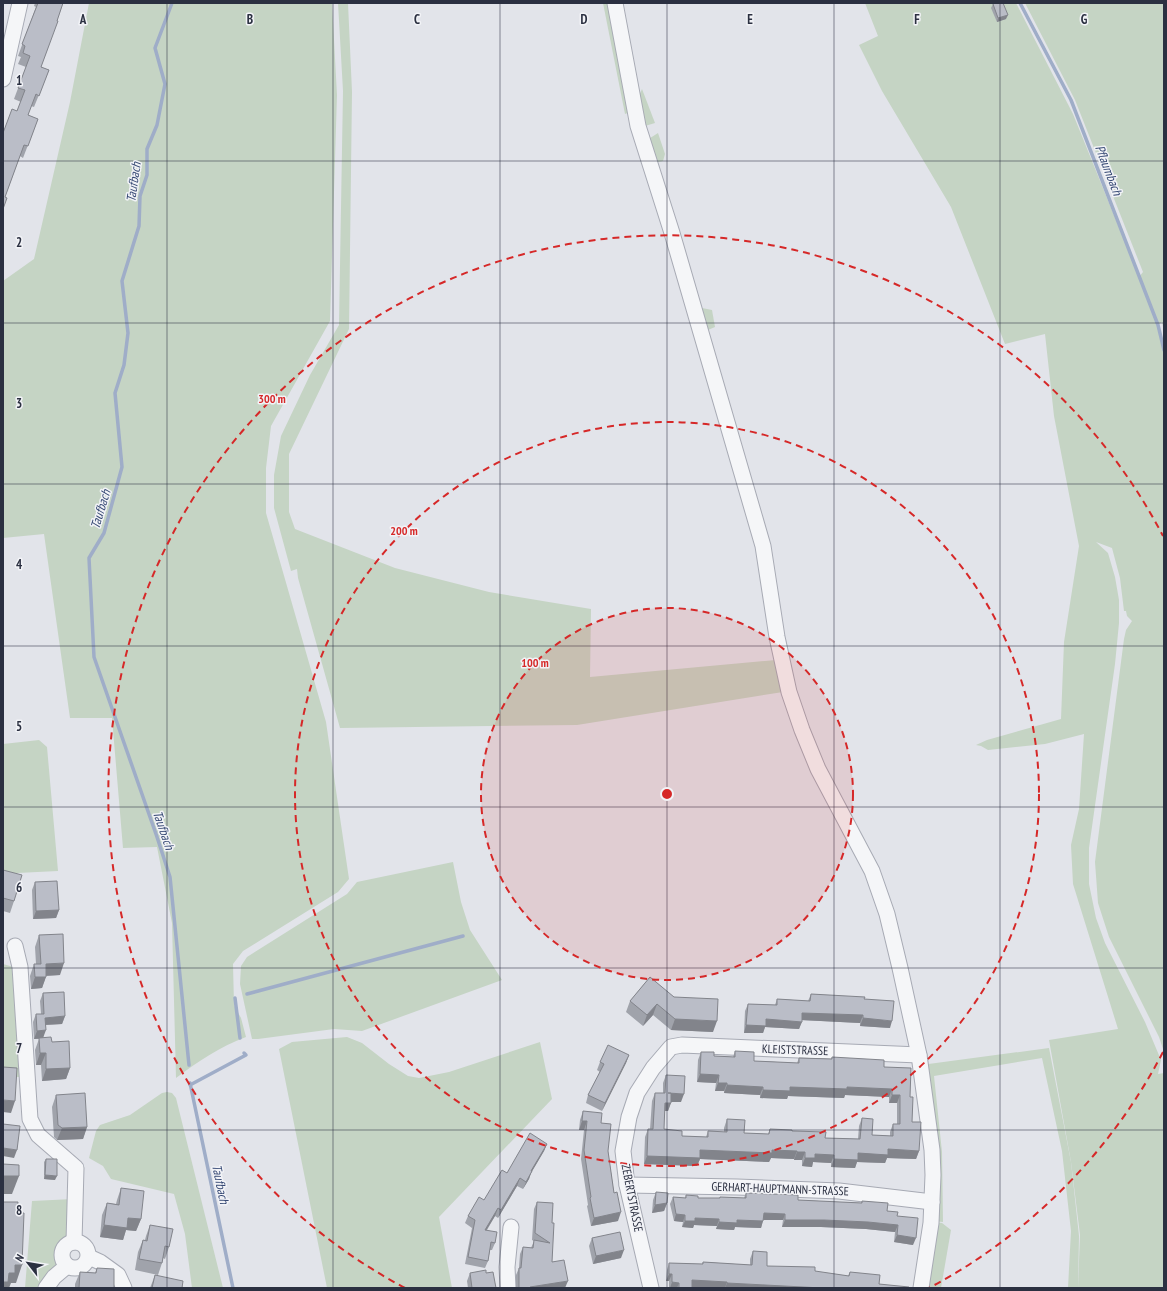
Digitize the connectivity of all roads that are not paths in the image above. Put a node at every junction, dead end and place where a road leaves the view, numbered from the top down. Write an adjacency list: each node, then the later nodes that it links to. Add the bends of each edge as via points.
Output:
1 (20, 3): 3 (street)
2 (615, 3): 6 (street, via 638,126 672,232 763,546 777,637 789,692 818,769 872,871 887,914)
3 (3, 79)
4 (15, 946): 10 (street, via 20,967 30,1119 38,1135 76,1168)
5 (671, 1047): 6 (street, KLEISTSTRASSE, via 682,1045); 7 (street, ZEBERTSTRASSE, via 637,1093 629,1117 624,1151)
6 (919, 1055): 8 (street, via 932,1150)
7 (627, 1186): 8 (street, GERHART-HAUPTMANN-STRASSE, via 839,1191); 16 (street, ZEBERTSTRASSE)
8 (932, 1202): 17 (street)
9 (511, 1227): 15 (street, via 507,1267)
10 (74, 1242): 11 (street, via 83,1244); 12 (street, via 66,1246 62,1254)
11 (89, 1257): 12 (street, via 81,1268); 14 (street, via 118,1275)
12 (67, 1266): 13 (street)
13 (46, 1288)
14 (124, 1288)
15 (508, 1288)
16 (652, 1288)
17 (921, 1288)

